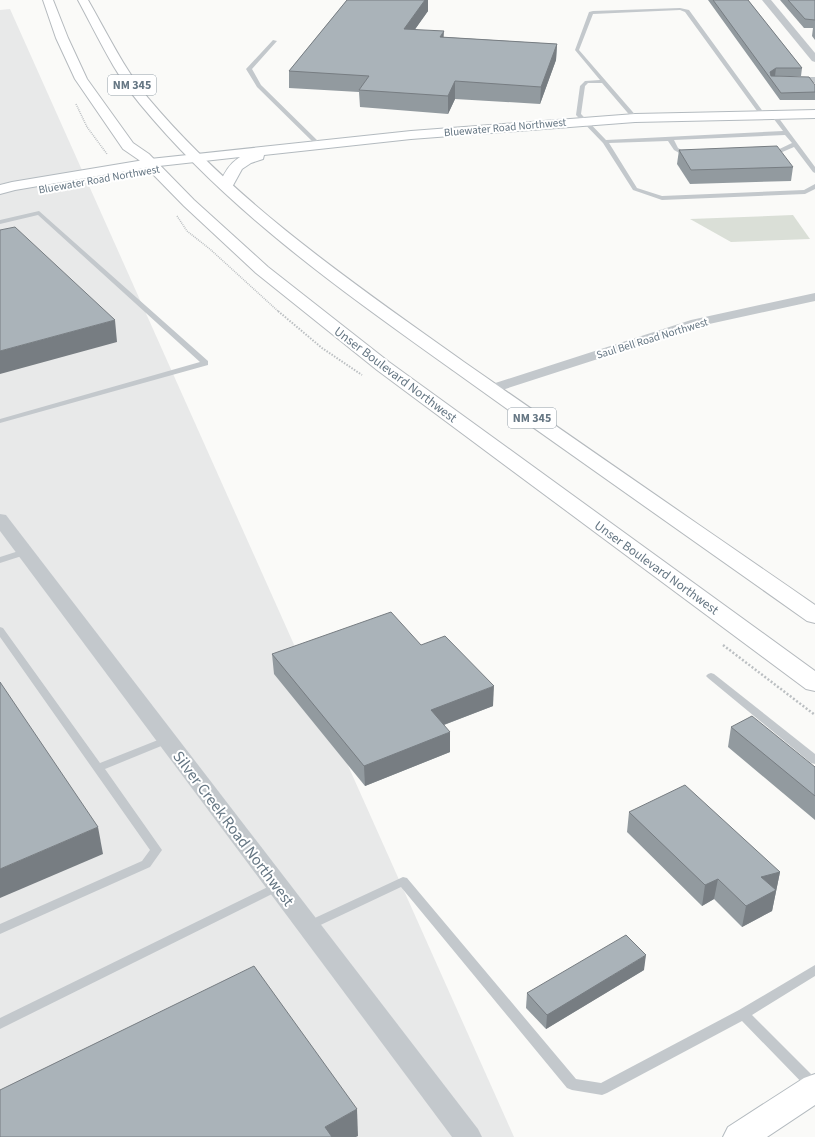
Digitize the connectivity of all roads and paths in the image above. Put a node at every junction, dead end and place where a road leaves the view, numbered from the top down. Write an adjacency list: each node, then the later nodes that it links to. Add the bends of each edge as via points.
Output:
1 (48, 0): 20 (main road, Unser Boulevard Northwest / NM 345, via 81,79)
2 (83, 0): 24 (main road, NM 345, via 127,78)
3 (766, 0): 4 (street)
4 (793, 32): 5 (street); 7 (street)
5 (806, 32)
6 (275, 41): 18 (lane, via 249,69 259,86)
7 (815, 59)
8 (775, 80): 9 (street)
9 (815, 80)
10 (604, 81): 11 (lane, via 577,50 590,13 685,10); 13 (lane); 14 (lane, via 587,82 583,86 578,114)
11 (767, 114): 12 (main road, Bluewater Road Northwest); 13 (main road, Bluewater Road Northwest); 15 (lane)
12 (815, 114)
13 (634, 118): 14 (main road, Bluewater Road Northwest)
14 (585, 121): 17 (lane); 18 (main road, Bluewater Road Northwest)
15 (786, 133): 16 (lane); 19 (lane)
16 (670, 139): 17 (lane); 23 (lane, via 676,149)
17 (605, 142): 29 (lane, via 635,189 662,198 805,192)
18 (318, 144): 21 (main road, Bluewater Road Northwest)
19 (794, 144): 22 (lane, via 768,156); 27 (lane)
20 (128, 146): 25 (main road, Unser Boulevard Northwest / NM 345); 26 (main road, via 118,160)
21 (284, 148): 24 (main road, Bluewater Road Northwest); 28 (main road, via 246,159 235,167)
22 (761, 156)
23 (693, 157)
24 (196, 159): 25 (main road, Bluewater Road Northwest); 28 (main road, NM 345)
25 (153, 166): 26 (main road, Bluewater Road Northwest); 31 (main road, Bluewater Road Northwest); 42 (main road, Unser Boulevard Northwest / NM 345, via 262,270 383,366)
26 (103, 170): 30 (main road, Bluewater Road Northwest)
27 (815, 171)
28 (226, 186): 34 (main road, NM 345, via 318,263)
29 (815, 186)
30 (0, 190)
31 (0, 195)
32 (0, 222): 35 (lane, via 39,213 205,362)
33 (815, 297): 34 (street, Saul Bell Road Northwest, via 696,323)
34 (491, 389): 39 (main road, NM 345)
35 (0, 421)
36 (0, 519): 37 (street, Silver Creek Road Northwest)
37 (25, 552): 38 (lane); 43 (street, Silver Creek Road Northwest)
38 (0, 560)
39 (815, 616)
40 (0, 630): 45 (lane)
41 (711, 676): 44 (lane)
42 (815, 683)
43 (167, 740): 45 (lane); 46 (street, Silver Creek Road Northwest)
44 (815, 760)
45 (98, 768): 48 (lane, via 156,850 146,864)
46 (278, 886): 47 (street, Silver Creek Road Northwest); 51 (lane)
47 (308, 926): 50 (lane, via 403,881 572,1084 602,1089); 53 (street, Silver Creek Road Northwest)
48 (0, 929)
49 (815, 970): 50 (lane)
50 (743, 1014): 52 (lane)
51 (0, 1024)
52 (815, 1087): 54 (main road)
53 (468, 1137)
54 (740, 1137)

